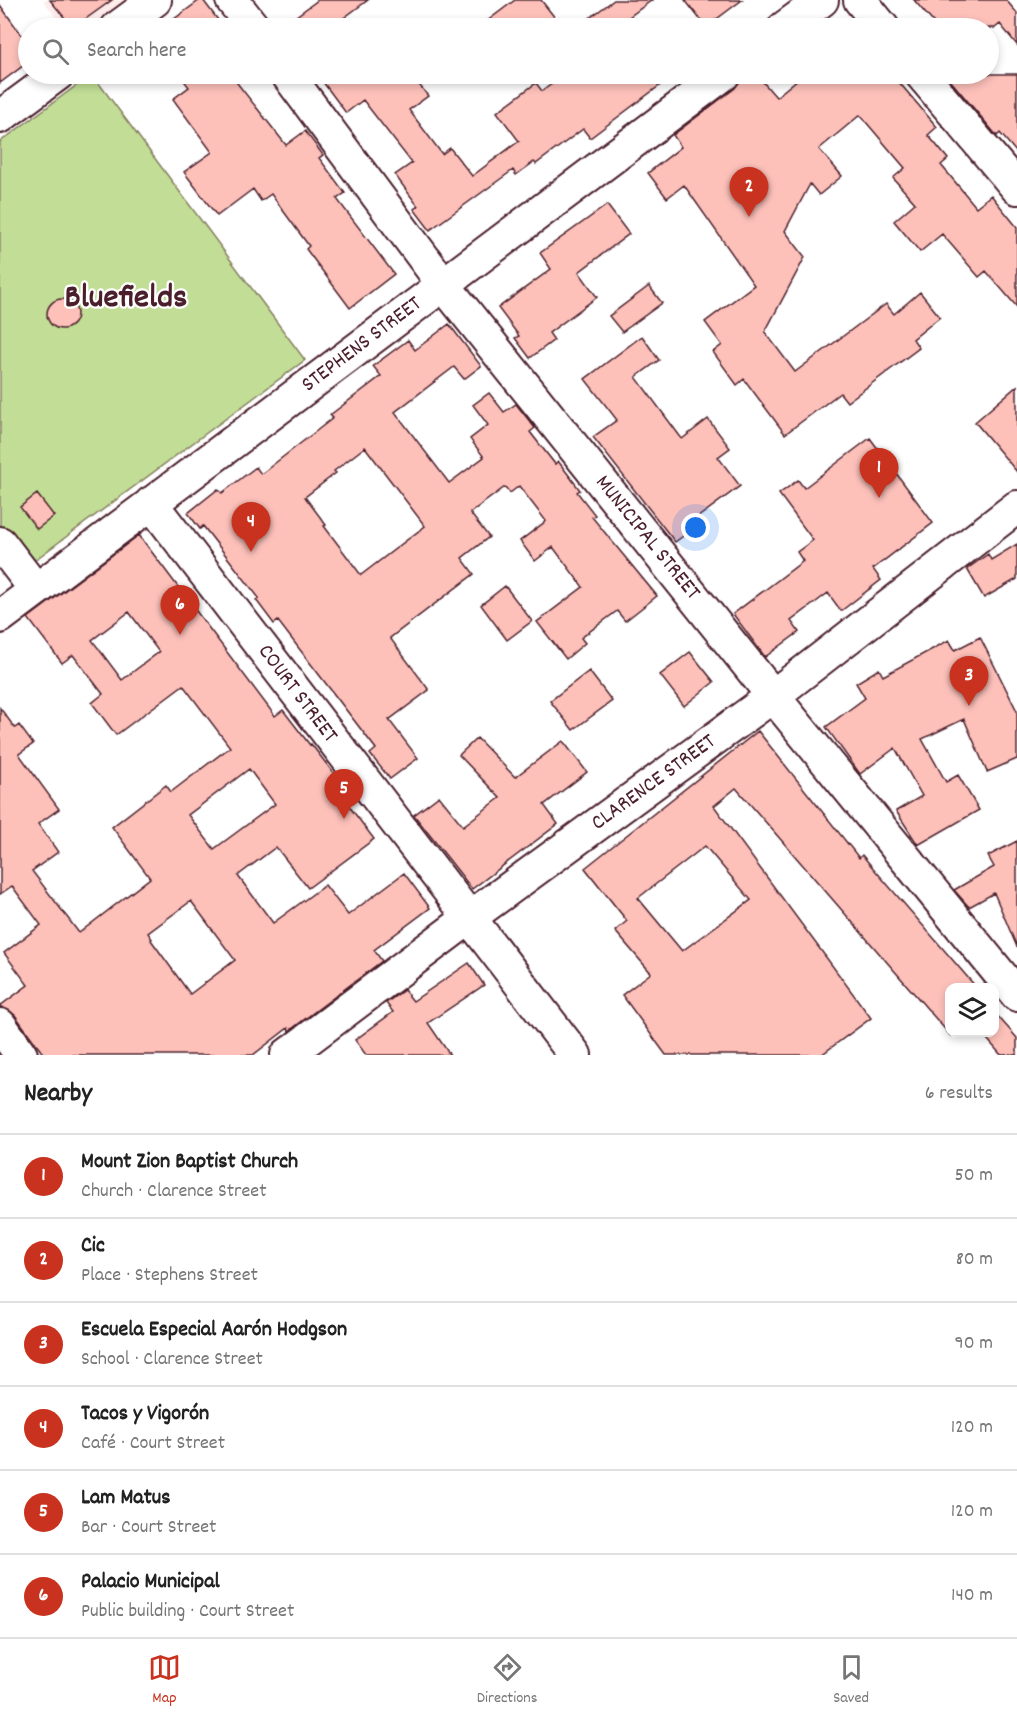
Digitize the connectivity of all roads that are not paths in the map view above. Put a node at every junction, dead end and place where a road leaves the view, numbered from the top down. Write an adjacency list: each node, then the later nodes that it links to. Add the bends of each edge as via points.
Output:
1 (155, 0): 5 (street)
2 (232, 0): 6 (street)
3 (822, 0): 7 (street)
4 (860, 0): 8 (street)
5 (131, 18)
6 (246, 18)
7 (798, 18)
8 (875, 18)
9 (45, 84): 13 (street)
10 (294, 84): 15 (street, MUNICIPAL STREET)
11 (711, 84): 15 (street, STEPHENS STREET)
12 (929, 84): 14 (street)
13 (0, 117)
14 (1017, 188)
15 (443, 284): 16 (street, STEPHENS STREET); 21 (street, MUNICIPAL STREET)
16 (151, 503): 19 (street, STEPHENS STREET); 22 (street, COURT STREET)
17 (1017, 507): 21 (street, CLARENCE STREET)
18 (0, 543): 19 (street)
19 (36, 590): 20 (street, STEPHENS STREET)
20 (0, 617)
21 (773, 696): 22 (street, CLARENCE STREET); 23 (street, MUNICIPAL STREET)
22 (469, 918): 26 (street, CLARENCE STREET); 27 (street, COURT STREET)
23 (1017, 995)
24 (0, 1025): 25 (street)
25 (21, 1055)
26 (287, 1055)
27 (575, 1055)

